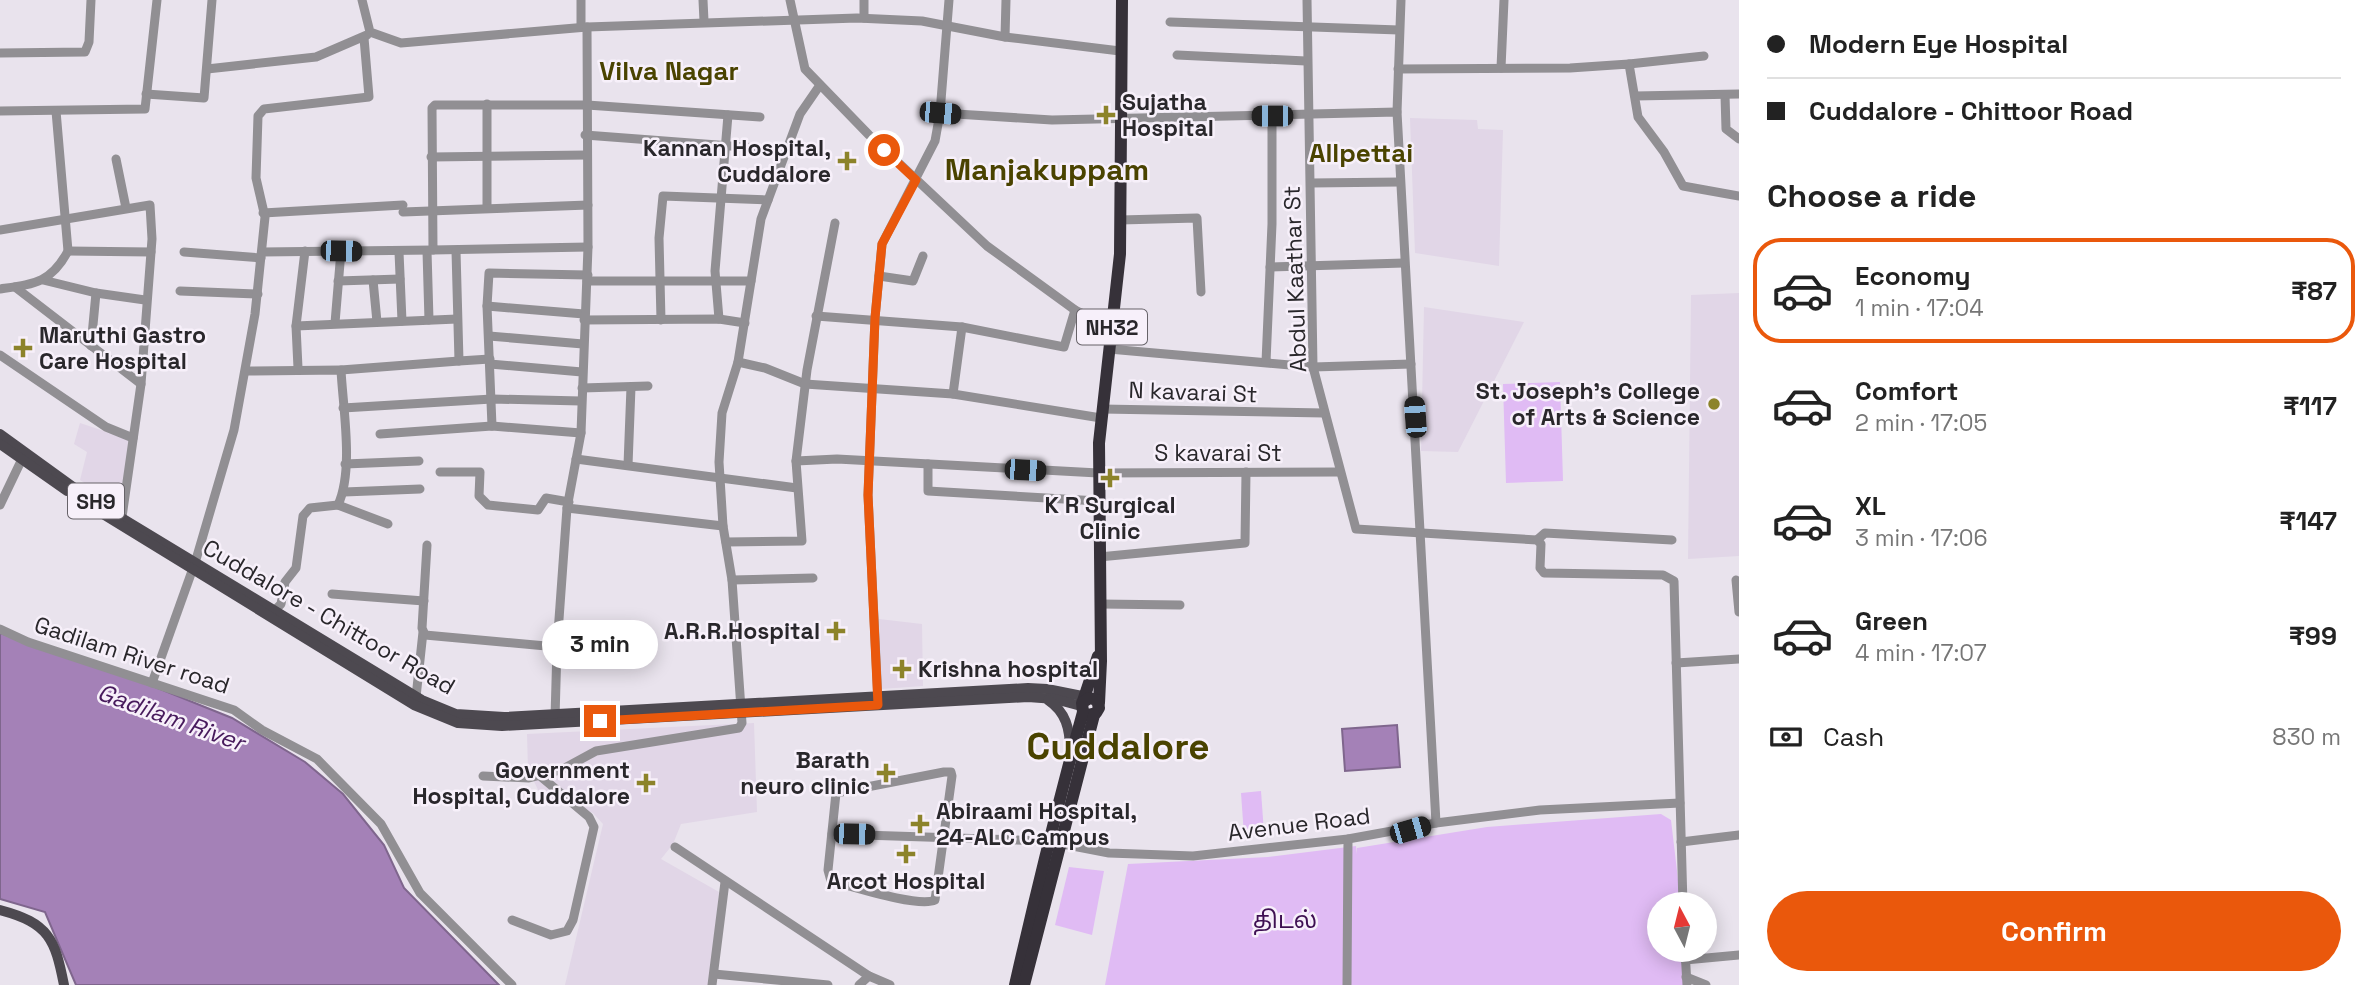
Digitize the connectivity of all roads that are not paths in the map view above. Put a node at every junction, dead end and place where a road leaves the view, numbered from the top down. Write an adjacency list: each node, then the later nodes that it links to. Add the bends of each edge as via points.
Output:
1 (91, 0): 26 (street, via 85,52)
2 (157, 0): 35 (street)
3 (212, 0): 32 (street)
4 (362, 0): 23 (street)
5 (581, 0): 20 (street)
6 (703, 0): 17 (street)
7 (790, 0): 16 (street)
8 (864, 0): 15 (street)
9 (949, 0): 19 (street)
10 (1006, 0): 24 (street)
11 (1122, 0): 25 (highway, NH32)
12 (1307, 0): 21 (street, Abdul Kaathar St)
13 (1401, 0): 22 (street)
14 (1504, 0): 31 (street)
15 (864, 18): 16 (street); 19 (street)
16 (795, 19): 17 (street); 34 (street, via 805,69)
17 (704, 21): 20 (street)
18 (1171, 22): 21 (street)
19 (946, 24): 24 (street); 44 (street)
20 (584, 27): 23 (street, via 401,43); 40 (street)
21 (1307, 28): 22 (street); 29 (street, Abdul Kaathar St)
22 (1399, 30): 33 (street)
23 (367, 35): 32 (street, via 316,57); 68 (street, via 369,97 260,112 257,178)
24 (1005, 37): 25 (street)
25 (1120, 51): 49 (highway, NH32)
26 (0, 52)
27 (1177, 55): 29 (street)
28 (1704, 56): 30 (street)
29 (1306, 61): 45 (street, Abdul Kaathar St)
30 (1629, 64): 31 (street); 38 (street)
31 (1501, 68): 33 (street)
32 (207, 69): 35 (street, via 205,94 200,100)
33 (1398, 69): 43 (street)
34 (820, 85): 58 (street); 63 (street, via 800,114)
35 (146, 94): 42 (street, via 145,109)
36 (1739, 94): 37 (street)
37 (1725, 95): 38 (street); 51 (street, via 1726,129)
38 (1635, 96): 61 (street, via 1642,124 1683,186)
39 (487, 104): 40 (street); 54 (street); 56 (street, via 435,105)
40 (587, 105): 46 (street); 50 (street)
41 (0, 111): 42 (street)
42 (56, 111): 69 (street)
43 (1398, 112): 45 (street); 59 (street)
44 (940, 113): 49 (street, via 1026,120); 58 (street, via 935,141)
45 (1310, 113): 47 (street); 60 (street, Abdul Kaathar St)
46 (728, 115): 48 (street); 52 (street)
47 (1272, 116): 49 (street); 86 (street)
48 (760, 117)
49 (1121, 120): 70 (highway, NH32)
50 (585, 135): 52 (street); 55 (street)
51 (1739, 139)
52 (726, 146): 53 (street); 62 (street)
53 (757, 148)
54 (488, 155): 55 (street); 56 (street); 66 (street)
55 (587, 155): 64 (street)
56 (431, 157): 67 (street)
57 (116, 159): 65 (street)
58 (916, 180): 87 (street, via 882,244); 104 (street, via 987,246)
59 (1400, 182): 60 (street); 84 (street)
60 (1311, 183): 85 (street, Abdul Kaathar St)
61 (1739, 196)
62 (723, 197): 63 (street); 93 (street); 95 (street, via 663,196 659,238)
63 (768, 200): 94 (street)
64 (588, 205): 66 (street); 73 (street)
65 (126, 208): 69 (street); 79 (street, via 150,205)
66 (487, 208): 67 (street)
67 (432, 210): 68 (street); 77 (street)
68 (263, 213): 82 (street)
69 (63, 218): 72 (street); 74 (street)
70 (1120, 220): 99 (street, via 1197,218); 118 (highway, NH32)
71 (835, 223): 105 (street)
72 (0, 230)
73 (588, 247): 78 (street); 88 (street)
74 (68, 251): 79 (street); 90 (street, via 60,267)
75 (304, 251): 76 (street); 82 (street); 116 (street)
76 (341, 251): 81 (street); 92 (street)
77 (430, 251): 78 (street); 81 (street); 110 (street)
78 (456, 251): 108 (street)
79 (150, 252): 102 (street)
80 (184, 252): 82 (street)
81 (399, 252): 89 (street)
82 (261, 255): 101 (street)
83 (923, 256): 87 (street, via 913,281)
84 (1404, 263): 85 (street); 128 (street)
85 (1311, 265): 86 (street); 129 (street, Abdul Kaathar St)
86 (1269, 267): 127 (street)
87 (879, 276): 107 (street)
88 (587, 278): 95 (street); 103 (street, via 494,271 488,278); 106 (street)
89 (400, 279): 91 (street); 112 (street)
90 (43, 280): 96 (street); 100 (street)
91 (373, 280): 92 (street); 113 (street)
92 (338, 281): 114 (street)
93 (716, 281): 94 (street); 95 (street); 109 (street)
94 (751, 281): 115 (street)
95 (662, 282): 111 (street)
96 (15, 287): 97 (street); 121 (street)
97 (0, 289)
98 (180, 291): 101 (street)
99 (1200, 292)
100 (96, 293): 102 (street); 121 (street)
101 (258, 294): 132 (street)
102 (145, 300): 134 (street)
103 (487, 306): 106 (street); 119 (street)
104 (1075, 310): 117 (street, via 1064,348); 118 (street)
105 (816, 316): 107 (street); 135 (street)
106 (584, 317): 111 (street); 120 (street)
107 (875, 318): 117 (street); 139 (street)
108 (457, 319): 110 (street); 124 (street)
109 (719, 319): 111 (street); 115 (street)
110 (429, 320): 112 (street)
111 (661, 320)
112 (402, 321): 113 (street)
113 (377, 322): 114 (street)
114 (335, 323): 116 (street)
115 (745, 323): 126 (street)
116 (296, 326): 130 (street)
117 (962, 327): 140 (street)
118 (1112, 328): 122 (highway, NH32)
119 (489, 336): 120 (street); 125 (street)
120 (583, 344): 133 (street)
121 (91, 346): 134 (street)
122 (1109, 349): 127 (street); 144 (highway, NH32)
123 (0, 355): 150 (street, via 106,427)
124 (459, 361): 125 (street); 131 (street)
125 (490, 362): 133 (street); 141 (street)
126 (738, 362): 135 (street, N kavarai St); 164 (street, via 722,414)
127 (1266, 362): 129 (street)
128 (1411, 363): 129 (street); 175 (street)
129 (1313, 367): 145 (street, Abdul Kaathar St)
130 (298, 368): 131 (street); 132 (street)
131 (341, 370): 143 (street)
132 (246, 371): 181 (street)
133 (582, 372): 138 (street)
134 (141, 384): 150 (street)
135 (805, 384): 139 (street, N kavarai St); 155 (street)
136 (648, 386): 137 (street)
137 (631, 387): 138 (street); 159 (street)
138 (582, 388): 142 (street)
139 (874, 391): 140 (street, N kavarai St); 156 (street)
140 (953, 394): 144 (street, N kavarai St)
141 (492, 399): 142 (street); 143 (street); 146 (street)
142 (581, 401): 147 (street)
143 (343, 408): 157 (street)
144 (1101, 413): 145 (street, N kavarai St); 163 (highway, NH32)
145 (1324, 413): 162 (street, Abdul Kaathar St)
146 (492, 426): 147 (street); 149 (street)
147 (581, 433): 153 (street)
148 (0, 434): 172 (main road, Cuddalore - Chittoor Road / SH9)
149 (380, 435)
150 (134, 438): 172 (street)
151 (0, 444): 152 (main road, Cuddalore - Chittoor Road)
152 (22, 459): 169 (street); 181 (main road, Cuddalore - Chittoor Road)
153 (576, 459): 159 (street); 171 (street)
154 (419, 461): 157 (street)
155 (796, 461): 156 (street, S kavarai St); 165 (street)
156 (869, 461): 158 (street, S kavarai St); 201 (street)
157 (345, 464): 167 (street)
158 (928, 464): 163 (street, S kavarai St); 168 (street, via 928,491)
159 (628, 465): 164 (street)
160 (440, 472): 171 (street, via 480,472 479,496 488,505 538,510 546,498)
161 (1246, 472): 162 (street, S kavarai St); 163 (street, S kavarai St); 180 (street, via 1245,543)
162 (1339, 472): 175 (street, Abdul Kaathar St, via 1356,529)
163 (1098, 474): 168 (highway, NH32)
164 (722, 477): 165 (street); 174 (street)
165 (797, 488): 178 (street, via 802,541)
166 (420, 489): 167 (street)
167 (344, 492): 170 (street)
168 (1098, 501): 180 (highway, NH32)
169 (0, 505)
170 (338, 505): 173 (street); 189 (street, via 310,508 303,516 296,568)
171 (568, 505): 174 (street); 193 (street)
172 (122, 517): 181 (main road, Cuddalore - Chittoor Road / SH9)
173 (388, 524)
174 (723, 526): 178 (street)
175 (1421, 531): 176 (street); 209 (street)
176 (1537, 540): 177 (street, via 1545,533); 196 (street, via 1544,573 1663,575 1674,581)
177 (1672, 540)
178 (726, 542): 183 (street)
179 (427, 545): 186 (street)
180 (1100, 557): 187 (highway, NH32)
181 (198, 570): 189 (main road, Cuddalore - Chittoor Road / SH9); 198 (street); 200 (main road, Cuddalore - Chittoor Road)
182 (813, 578): 183 (street)
183 (732, 580): 203 (street)
184 (1736, 580): 190 (street)
185 (332, 594): 186 (street)
186 (424, 601): 192 (street)
187 (1100, 604): 188 (street); 194 (highway, NH32)
188 (1180, 605)
189 (274, 611): 200 (main road, Cuddalore - Chittoor Road / SH9)
190 (1739, 612)
191 (0, 629): 198 (street, Gadilam River road)
192 (423, 632): 193 (street); 200 (street)
193 (556, 647): 204 (street)
194 (1100, 653): 197 (highway, NH32); 202 (highway, NH32)
195 (1739, 659): 196 (street)
196 (1676, 663): 208 (street)
197 (1090, 679): 199 (main road, via 1071,690); 202 (highway, NH32)
198 (152, 683): 228 (street, Gadilam River road, via 234,710 317,759 381,824 420,893)
199 (1045, 693): 201 (main road, Cuddalore - Chittoor Road / SH9); 202 (main road, Cuddalore - Chittoor Road / SH9); 205 (main road, via 1066,720)
200 (415, 701): 204 (main road, Cuddalore - Chittoor Road / SH9, via 456,714)
201 (878, 701): 203 (main road, Cuddalore - Chittoor Road / SH9)
202 (1088, 704): 205 (highway, NH32); 215 (highway, NH32)
203 (741, 708): 204 (main road, Cuddalore - Chittoor Road / SH9); 206 (street, via 739,728 596,751 561,770)
204 (556, 719)
205 (1070, 766): 215 (highway, NH32)
206 (540, 775): 207 (street); 220 (street, via 589,817 594,827 567,931 551,935)
207 (483, 776)
208 (1680, 803): 209 (street, Avenue Road, via 1540,810); 214 (street)
209 (1436, 822): 213 (street, Avenue Road)
210 (832, 834): 212 (street, Avenue Road); 212 (street, via 831,881 930,903 935,900); 212 (street, via 836,793 951,772)
211 (1739, 835): 214 (street)
212 (944, 836): 215 (street, Avenue Road)
213 (1348, 839): 215 (street, Avenue Road, via 1193,856 1109,853); 235 (street)
214 (1681, 842): 218 (street)
215 (1054, 843): 233 (highway, NH32); 234 (highway, NH32)
216 (675, 847): 217 (street)
217 (725, 882): 224 (street); 225 (street)
218 (1683, 892)
219 (0, 910): 227 (main road, via 32,921 48,933 57,948)
220 (512, 920)
221 (1717, 955): 222 (street)
222 (1739, 955)
223 (1686, 962): 226 (street)
224 (714, 974): 229 (street); 230 (street)
225 (869, 976): 231 (street); 232 (street)
226 (1687, 981): 236 (street)
227 (64, 985)
228 (512, 985)
229 (712, 985)
230 (828, 985)
231 (859, 985)
232 (890, 985)
233 (1015, 985)
234 (1024, 985)
235 (1347, 985)
236 (1706, 985)

